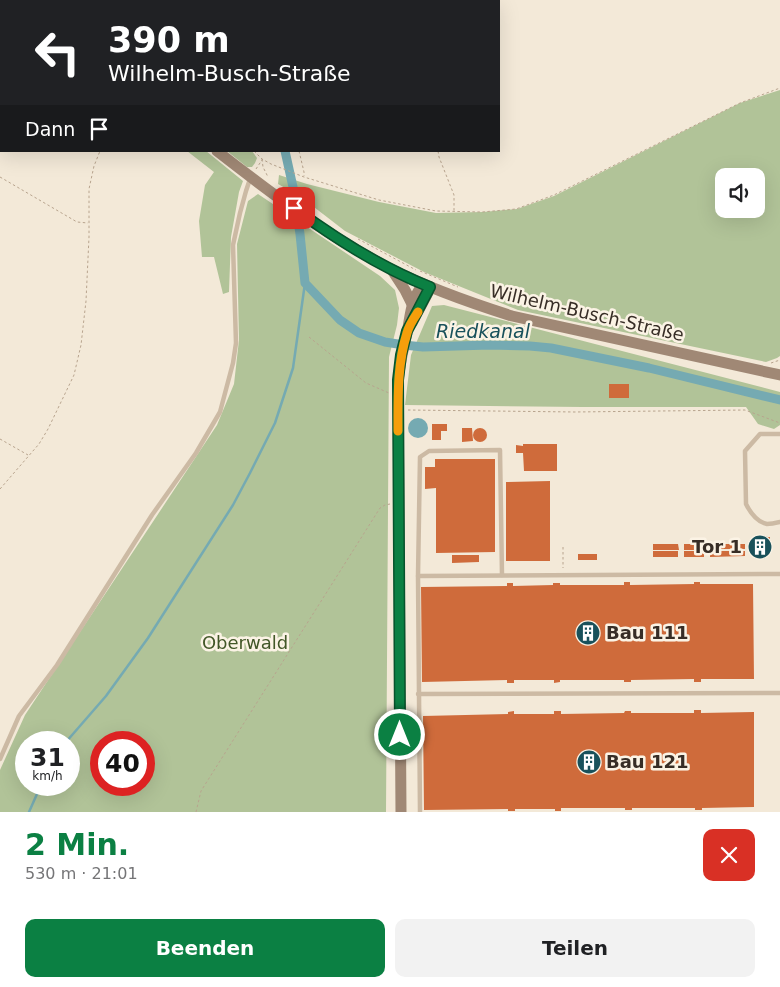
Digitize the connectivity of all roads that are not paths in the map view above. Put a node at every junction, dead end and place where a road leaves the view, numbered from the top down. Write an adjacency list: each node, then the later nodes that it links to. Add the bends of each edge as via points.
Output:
1 (217, 152): 2 (main road, Wilhelm-Busch-Straße)
2 (251, 178): 3 (main road, Wilhelm-Busch-Straße); 15 (lane, via 233,245 236,343 220,412 57,665 19,716)
3 (390, 269): 4 (main road, Wilhelm-Busch-Straße); 5 (main road)
4 (427, 286): 5 (main road, via 417,292); 6 (main road); 7 (main road, Wilhelm-Busch-Straße, via 512,316)
5 (412, 304): 6 (main road)
6 (407, 331): 16 (main road, via 398,380)
7 (780, 375)
8 (780, 434): 9 (lane, via 760,434 745,451 746,504 749,511 767,524)
9 (780, 522)
10 (780, 574): 11 (lane)
11 (502, 575): 12 (lane); 12 (lane, via 500,450 429,451 420,457)
12 (418, 576): 14 (lane)
13 (780, 693): 14 (lane)
14 (418, 694): 17 (lane)
15 (0, 759)
16 (400, 812)
17 (420, 812)

